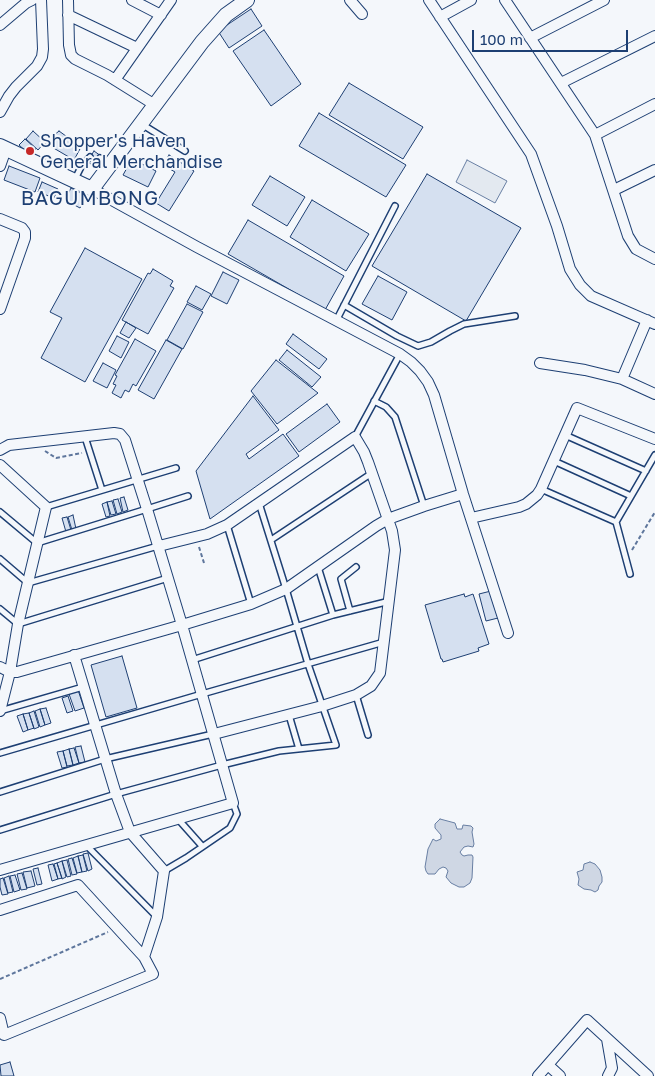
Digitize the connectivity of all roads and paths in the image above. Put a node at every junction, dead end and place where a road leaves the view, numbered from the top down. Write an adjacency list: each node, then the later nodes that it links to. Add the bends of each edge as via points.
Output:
1 (32, 0): 16 (street)
2 (41, 0): 24 (street, via 42,57 9,96)
3 (68, 0): 13 (street)
4 (132, 0): 14 (street)
5 (171, 0): 14 (street)
6 (247, 0): 23 (main road, via 226,15 202,42)
7 (350, 0): 12 (street)
8 (429, 0): 15 (street)
9 (471, 0): 15 (street)
10 (505, 0): 18 (street)
11 (604, 0): 18 (street)
12 (362, 14)
13 (68, 15): 19 (street); 20 (street, via 71,55)
14 (161, 15): 19 (street)
15 (440, 17): 42 (street, via 531,154 570,268 580,285 591,296)
16 (0, 26)
17 (655, 36): 21 (street)
18 (530, 38): 21 (street)
19 (137, 48): 20 (street)
20 (114, 80): 23 (street)
21 (561, 83): 26 (street)
22 (655, 104): 26 (street)
23 (155, 106): 25 (main road)
24 (0, 112)
25 (141, 124): 28 (lane); 33 (main road, via 105,161)
26 (595, 135): 34 (street)
27 (3, 148): 30 (street); 32 (main road)
28 (185, 151)
29 (90, 157): 32 (lane, via 82,165)
30 (0, 166)
31 (655, 170): 34 (street)
32 (75, 181): 33 (main road)
33 (92, 189): 41 (street)
34 (614, 190): 37 (street, via 628,236 636,249)
35 (395, 206): 38 (lane)
36 (0, 219): 39 (street, via 25,232)
37 (655, 259)
38 (344, 305): 40 (lane, via 418,346 464,324); 41 (lane)
39 (0, 309)
40 (515, 316)
41 (336, 321): 43 (street)
42 (651, 322): 45 (street)
43 (400, 354): 47 (lane); 64 (street, via 420,371 434,395)
44 (540, 364): 45 (street)
45 (622, 379): 46 (street)
46 (655, 394)
47 (374, 401): 50 (lane); 69 (lane, via 394,416)
48 (565, 435): 51 (street, via 577,408); 56 (street); 59 (lane)
49 (85, 437): 52 (street); 54 (lane); 61 (street, via 120,434)
50 (355, 437): 60 (street); 67 (street)
51 (655, 439)
52 (32, 442): 53 (street); 54 (path, via 56,458)
53 (0, 450)
54 (89, 451): 63 (lane)
55 (655, 455): 59 (lane)
56 (554, 461): 62 (street); 66 (lane)
57 (0, 465): 68 (street)
58 (176, 468): 61 (lane)
59 (646, 470): 66 (lane)
60 (372, 472): 74 (street); 78 (lane)
61 (138, 479): 63 (lane); 70 (street)
62 (541, 489): 73 (street, via 526,504); 75 (lane)
63 (102, 490): 68 (lane)
64 (463, 494): 69 (street); 73 (street)
65 (188, 496): 70 (lane)
66 (631, 496): 75 (lane)
67 (259, 503): 76 (street); 78 (lane)
68 (46, 506): 79 (street)
69 (424, 506): 74 (street)
70 (147, 509): 79 (lane); 80 (street)
71 (0, 512): 79 (lane)
72 (655, 512): 82 (path)
73 (471, 518): 98 (street)
74 (388, 519): 84 (street); 90 (street, via 395,550)
75 (616, 522): 82 (lane)
76 (228, 525): 77 (street); 91 (lane)
77 (196, 537): 80 (street); 83 (path)
78 (271, 540): 89 (lane)
79 (37, 543): 88 (street)
80 (159, 546): 87 (street); 88 (lane)
81 (0, 559): 88 (lane)
82 (626, 559): 86 (lane)
83 (204, 563)
84 (318, 566): 89 (street); 94 (lane)
85 (356, 566): 93 (lane, via 341,579)
86 (630, 574)
87 (168, 578): 95 (lane); 96 (street)
88 (28, 583): 95 (street)
89 (286, 589): 91 (street); 97 (lane)
90 (390, 601): 93 (lane); 99 (street)
91 (251, 604): 96 (street)
92 (0, 609): 95 (lane)
93 (350, 611): 94 (lane)
94 (334, 616): 97 (lane)
95 (18, 624): 104 (street)
96 (182, 625): 100 (street); 101 (street)
97 (297, 627): 101 (lane); 102 (lane)
98 (508, 632)
99 (384, 642): 102 (lane); 107 (street, via 380,673 371,686)
100 (74, 655): 104 (street); 105 (street)
101 (192, 660): 106 (street)
102 (308, 664): 106 (lane); 108 (lane)
103 (0, 667): 104 (street)
104 (10, 672): 109 (street)
105 (84, 686): 109 (lane); 111 (street)
106 (202, 694): 111 (lane); 112 (street)
107 (356, 695): 108 (street); 113 (lane)
108 (322, 706): 110 (street); 114 (lane, via 336,745)
109 (0, 711)
110 (289, 715): 112 (street); 114 (lane)
111 (95, 726): 115 (lane); 116 (street)
112 (214, 734): 116 (lane); 117 (street)
113 (368, 734)
114 (299, 749): 117 (lane)
115 (0, 753)
116 (105, 759): 118 (lane); 119 (street)
117 (222, 765): 119 (lane); 120 (street)
118 (0, 792)
119 (116, 794): 122 (lane); 123 (street)
120 (233, 803): 121 (street); 125 (lane, via 236,814 230,828)
121 (178, 819): 123 (street); 125 (lane)
122 (0, 830)
123 (130, 832): 124 (street); 127 (street)
124 (86, 845): 126 (street); 129 (lane)
125 (202, 846): 127 (lane)
126 (0, 870)
127 (164, 871): 129 (street)
128 (0, 910): 130 (street, via 78,885)
129 (157, 917): 131 (street)
130 (117, 928): 131 (street); 132 (path)
131 (144, 957): 133 (street, via 153,974 4,1035)
132 (0, 979)
133 (0, 1018)
134 (607, 1039): 135 (street, via 587,1020); 138 (street, via 612,1068); 139 (street)
135 (548, 1065): 136 (street); 137 (street)
136 (538, 1076)
137 (560, 1076)
138 (608, 1076)
139 (648, 1076)

